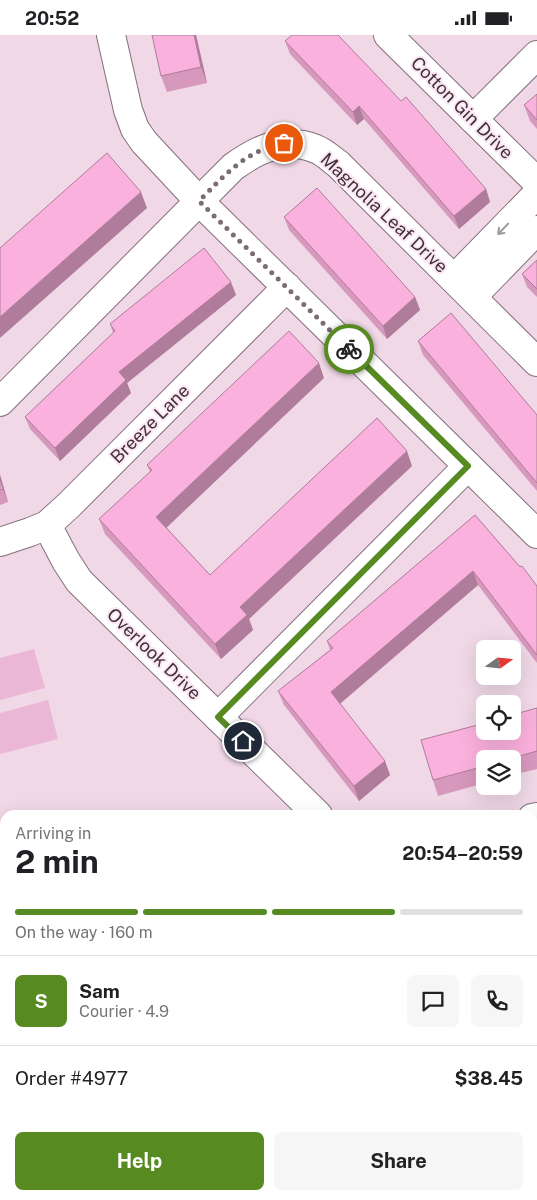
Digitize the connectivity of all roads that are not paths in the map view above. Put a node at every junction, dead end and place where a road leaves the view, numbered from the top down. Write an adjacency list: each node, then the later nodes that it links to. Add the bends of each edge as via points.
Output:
1 (111, 35): 7 (street, via 135,129)
2 (388, 35): 4 (street, Cotton Gin Drive)
3 (537, 55): 4 (street)
4 (473, 119): 5 (street, Cotton Gin Drive)
5 (537, 182)
6 (537, 194): 10 (street, one-way to 10)
7 (199, 201): 9 (street); 10 (street, Magnolia Leaf Drive, via 232,167 269,146 284,143 317,149 338,164); 12 (street, Magnolia Leaf Drive)
8 (537, 230): 10 (street)
9 (287, 287): 13 (street); 14 (street, Breeze Lane)
10 (463, 288): 11 (street, Magnolia Leaf Drive)
11 (537, 361)
12 (0, 402)
13 (468, 466): 15 (street); 17 (street)
14 (46, 525): 16 (street, Breeze Lane); 17 (street, Overlook Drive, via 79,581)
15 (537, 534)
16 (0, 542)
17 (218, 717): 18 (street, Overlook Drive)
18 (313, 810)

